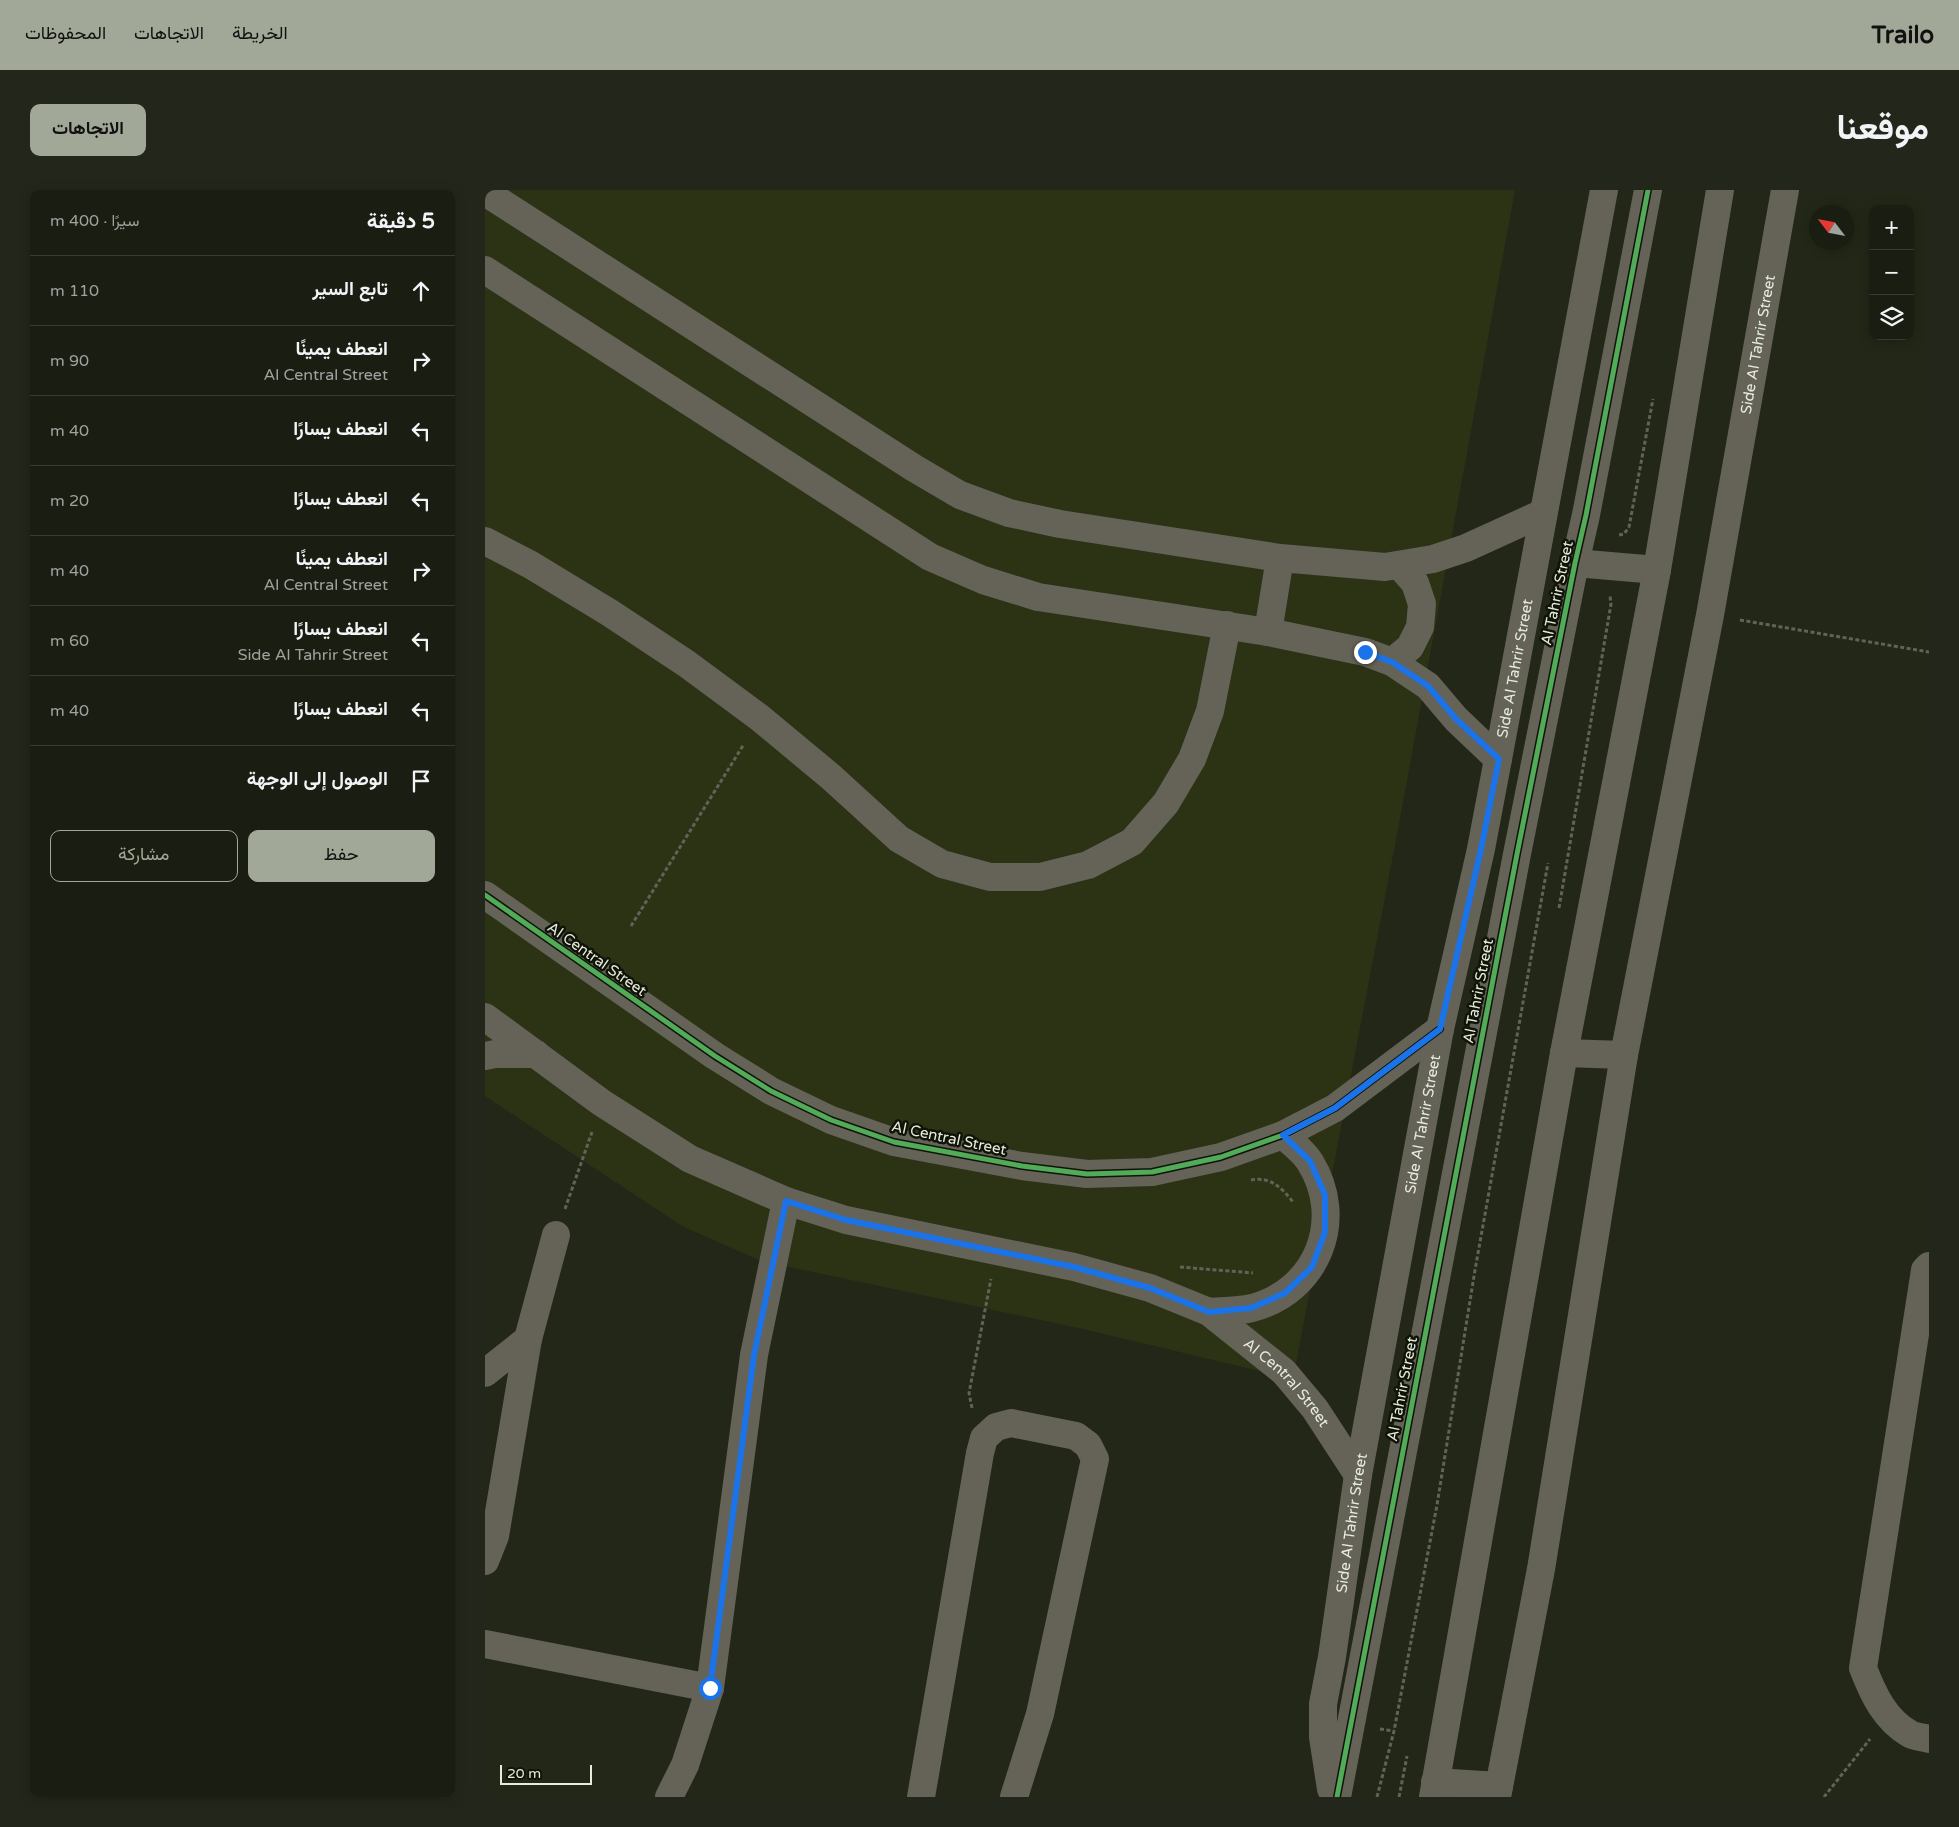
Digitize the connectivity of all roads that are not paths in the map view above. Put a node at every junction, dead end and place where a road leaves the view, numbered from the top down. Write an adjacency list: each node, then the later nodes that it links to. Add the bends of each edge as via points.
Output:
1 (1604, 190): 7 (street, Side Al Tahrir Street)
2 (1648, 190): 10 (street, Al Tahrir Street, via 1587,515)
3 (1720, 190): 12 (street)
4 (1785, 190): 24 (street, Side Al Tahrir Street, via 1710,615)
5 (485, 192): 9 (street, via 960,495 1009,513 1052,522)
6 (485, 271): 13 (street, via 930,556 983,580 1038,597)
7 (1543, 514): 11 (street, via 1466,548 1433,559); 16 (street, Side Al Tahrir Street)
8 (485, 541): 13 (street, via 610,612 687,664 760,718 899,839 942,864 990,877 1040,878 1088,865 1132,842 1166,803 1192,759 1210,711)
9 (1280, 558): 11 (street, via 1385,567); 14 (street)
10 (1575, 562): 12 (street); 18 (street, Al Tahrir Street)
11 (1399, 565): 15 (street, via 1415,582 1422,604 1420,627 1409,647)
12 (1657, 570): 22 (street)
13 (1227, 625): 14 (street)
14 (1268, 632): 15 (street, via 1365,652)
15 (1392, 662): 16 (street, via 1428,686 1456,719)
16 (1499, 759): 17 (street, Side Al Tahrir Street)
17 (1481, 849): 18 (street); 21 (street, Side Al Tahrir Street)
18 (1517, 854): 44 (street, Al Tahrir Street)
19 (485, 895): 26 (street, Al Central Street, via 715,1056 771,1091 831,1120 894,1142 1022,1166 1087,1174 1152,1172 1221,1157)
20 (485, 1017): 23 (street, Al Central Street)
21 (1440, 1029): 26 (street, Al Central Street, via 1335,1108); 33 (street, Side Al Tahrir Street)
22 (1564, 1053): 24 (street); 38 (street)
23 (536, 1054): 25 (street); 27 (street, Al Central Street, via 602,1103 690,1159)
24 (1624, 1055): 39 (street, Side Al Tahrir Street, via 1541,1569)
25 (485, 1056)
26 (1283, 1135): 30 (street, via 1310,1161 1325,1195 1325,1232 1312,1267 1285,1293 1251,1308)
27 (786, 1201): 30 (street, Al Central Street, via 846,1220 1074,1267 1150,1288); 36 (street, via 754,1355)
28 (556, 1235): 31 (street)
29 (1929, 1266): 37 (street, via 1925,1270 1863,1668 1873,1693 1888,1715 1911,1734)
30 (1209, 1312): 33 (street, Al Central Street, via 1284,1372 1315,1409)
31 (528, 1339): 32 (street); 34 (street, via 495,1536)
32 (485, 1373)
33 (1357, 1475): 43 (street, Side Al Tahrir Street, via 1323,1704 1323,1736)
34 (485, 1561)
35 (485, 1644): 36 (street)
36 (710, 1688): 40 (street, via 685,1766)
37 (1929, 1739)
38 (1434, 1789): 39 (street)
39 (1498, 1792)
40 (669, 1797)
41 (921, 1797): 42 (street, via 980,1453 985,1438 996,1428 1011,1423 1076,1436 1088,1445 1095,1459 1040,1714)
42 (1013, 1797)
43 (1332, 1797)
44 (1337, 1797)

